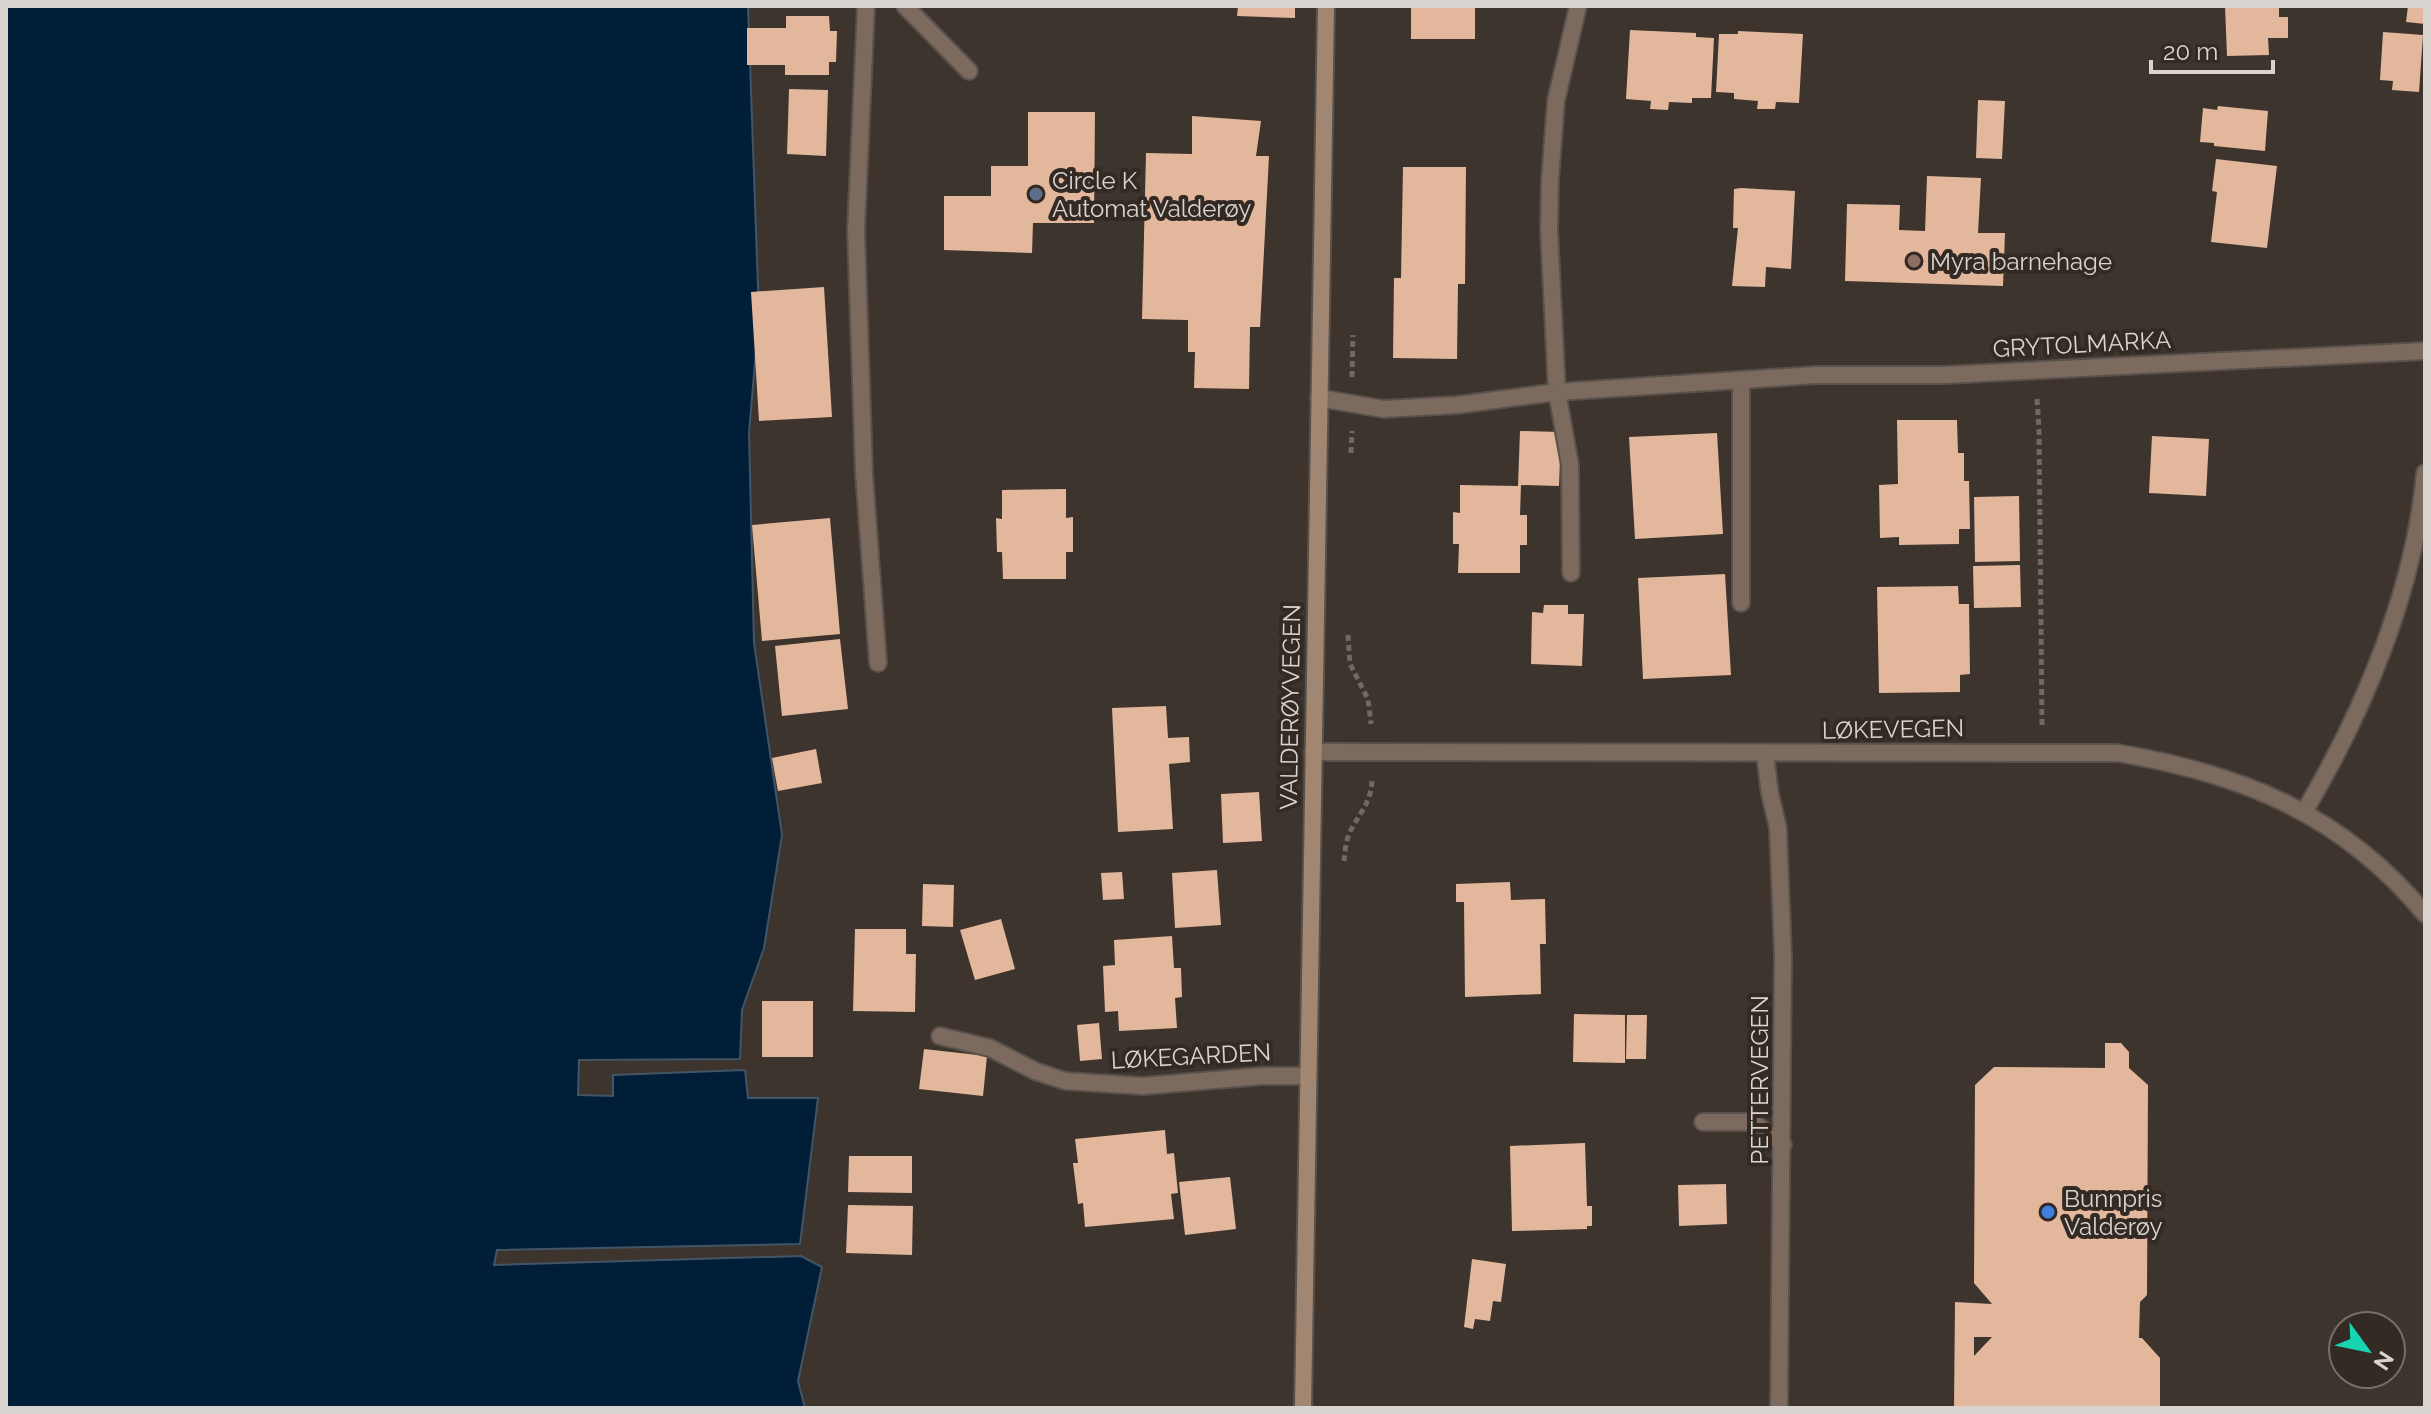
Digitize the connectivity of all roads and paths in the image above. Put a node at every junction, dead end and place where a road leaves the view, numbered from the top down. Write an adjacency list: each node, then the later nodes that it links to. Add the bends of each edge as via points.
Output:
1 (866, 6): 18 (street, via 856,230 864,473)
2 (905, 6): 5 (street)
3 (1326, 6): 11 (main road, VALDERØYVEGEN)
4 (1578, 6): 10 (street, via 1556,101 1550,180)
5 (969, 71)
6 (1353, 326): 12 (path)
7 (2425, 351): 8 (street, GRYTOLMARKA)
8 (2033, 370): 9 (street, GRYTOLMARKA); 19 (path, via 2039,428)
9 (1741, 380): 10 (street, GRYTOLMARKA); 16 (street)
10 (1557, 392): 12 (street, GRYTOLMARKA, via 1457,405); 15 (street, via 1570,465)
11 (1319, 398): 12 (street, GRYTOLMARKA); 20 (main road, VALDERØYVEGEN)
12 (1352, 406): 13 (path)
13 (1351, 467)
14 (2425, 473): 23 (street, via 2413,544 2389,627 2333,764)
15 (1571, 573)
16 (1741, 603)
17 (1347, 619): 21 (path, via 1350,664 1371,710)
18 (878, 663)
19 (2043, 751): 22 (street, LØKEVEGEN); 23 (street, LØKEVEGEN, via 2118,753 2173,763 2269,794)
20 (1313, 752): 21 (street, LØKEVEGEN); 27 (main road, VALDERØYVEGEN)
21 (1372, 752): 22 (street, LØKEVEGEN); 24 (path, via 1372,791 1348,838)
22 (1765, 755): 29 (street, PETTERVEGEN, via 1778,828)
23 (2304, 812): 25 (street, LØKEVEGEN, via 2377,865)
24 (1343, 875)
25 (2425, 914)
26 (940, 1036): 27 (street, LØKEGARDEN, via 990,1048 1065,1081 1143,1086)
27 (1308, 1076): 30 (main road, VALDERØYVEGEN)
28 (1703, 1122): 29 (street, via 1753,1122)
29 (1783, 1145): 31 (street, PETTERVEGEN)
30 (1303, 1408)
31 (1779, 1408)

